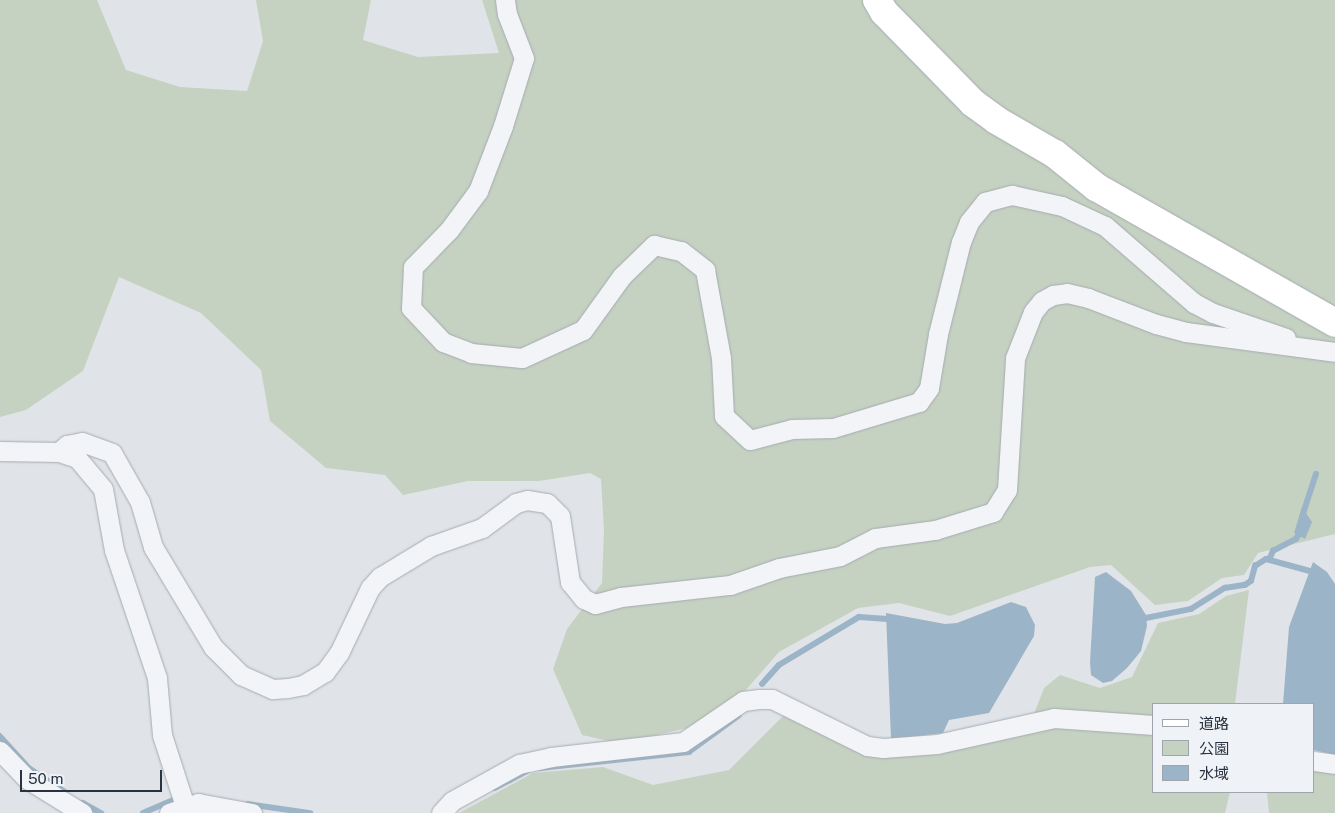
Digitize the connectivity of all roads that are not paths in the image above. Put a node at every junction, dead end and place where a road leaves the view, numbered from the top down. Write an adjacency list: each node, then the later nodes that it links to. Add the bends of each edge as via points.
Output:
1 (505, 0): 4 (street, via 524,58 502,126 478,191 449,230 412,267 411,308 443,342 471,353 522,358 583,330 622,276 654,245 680,251 705,270 721,358 724,416 750,440 792,429 833,428 919,402 929,388 960,242 969,222 985,202 1012,195 1062,206 1105,226 1194,303 1213,313 1294,341)
2 (877, 0): 3 (street, via 884,12 972,103 996,120 1055,154 1096,187)
3 (1335, 324)
4 (1301, 348): 5 (street); 7 (street, via 1186,332 1088,298 1066,292 1053,295 1042,301 1033,312 1017,350 1007,490 993,512 935,530 876,538 840,556 779,568 730,585 595,604 584,599 570,582 560,516 547,502 527,500 516,503 482,528 431,546 380,577 370,588 339,653 325,672 303,685 288,688 273,688 241,675 213,647 153,546 140,502 112,453 82,442 67,445)
5 (1335, 352)
6 (0, 451): 7 (street)
7 (59, 452): 12 (street, via 77,458 103,489 114,550 157,678 162,735)
8 (1152, 725): 15 (street, via 1054,718 937,744 883,748 867,746 772,699 759,699 743,701 683,742 552,757 519,764 452,802)
9 (0, 751): 13 (street, via 27,779)
10 (1315, 761): 11 (street)
11 (1335, 764)
12 (179, 803): 14 (street, via 198,803)
13 (82, 813)
14 (252, 813)
15 (441, 813)

